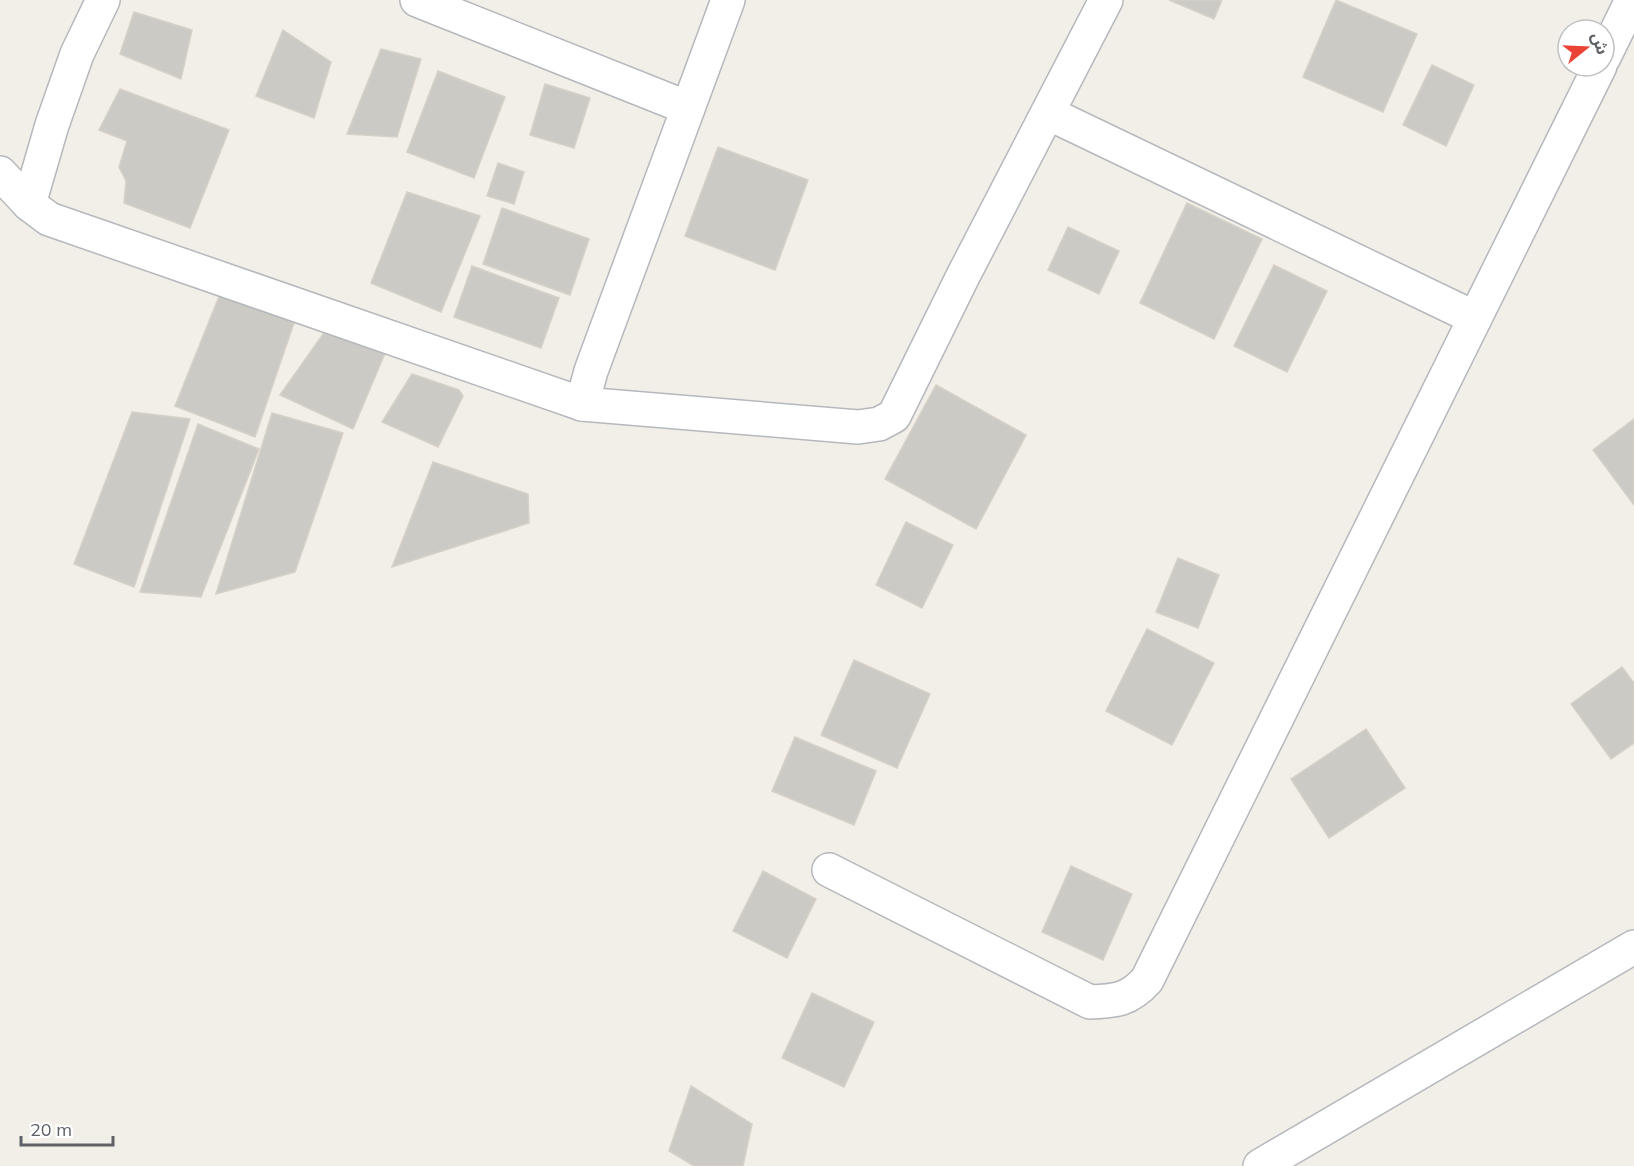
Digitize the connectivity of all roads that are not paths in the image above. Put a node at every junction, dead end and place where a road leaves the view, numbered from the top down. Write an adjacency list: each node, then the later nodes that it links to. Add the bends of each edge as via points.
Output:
1 (103, 0): 11 (street, via 77,54)
2 (417, 0): 8 (street)
3 (728, 0): 8 (street)
4 (1106, 0): 9 (street)
5 (1632, 0): 6 (street)
6 (1616, 33)
7 (1594, 78): 12 (street)
8 (688, 108): 13 (street)
9 (1048, 113): 12 (street); 13 (street, via 894,416 879,424 858,426)
10 (0, 173): 11 (street)
11 (29, 204): 13 (street, via 49,219)
12 (1475, 318): 14 (street, via 1147,980 1136,992 1114,1001 1090,1002)
13 (582, 404)
14 (829, 870)
15 (1634, 947): 16 (street)
16 (1260, 1166)

